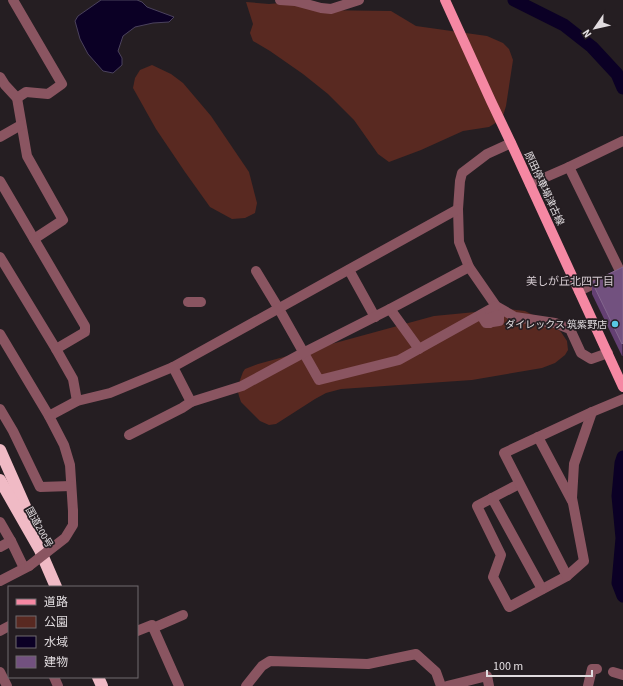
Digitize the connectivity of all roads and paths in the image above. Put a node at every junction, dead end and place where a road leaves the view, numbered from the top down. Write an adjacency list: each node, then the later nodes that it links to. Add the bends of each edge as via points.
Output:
1 (13, 0): 6 (street, via 62,84 48,94 26,92)
2 (280, 0): 3 (street, via 321,8 331,8)
3 (359, 0)
4 (445, 0): 10 (main road, 原田停車場津古線)
5 (2, 83): 6 (street)
6 (17, 98): 7 (street)
7 (21, 125): 8 (street); 15 (street, via 27,156 63,220)
8 (0, 136)
9 (623, 141): 11 (street)
10 (511, 143): 13 (main road, 原田停車場津古線); 14 (street, via 497,148 462,172)
11 (569, 167): 13 (street); 20 (street)
12 (0, 181): 15 (street)
13 (530, 184): 21 (main road, 原田停車場津古線)
14 (458, 209): 17 (street, via 460,242); 18 (street)
15 (34, 239): 31 (street, via 85,326 85,332)
16 (0, 257): 31 (street)
17 (469, 267): 24 (street); 26 (street)
18 (349, 270): 25 (street); 28 (street)
19 (256, 271): 25 (street)
20 (621, 271): 21 (street)
21 (579, 292): 34 (main road, 原田停車場津古線)
22 (188, 302): 23 (street)
23 (201, 302)
24 (496, 306): 27 (street); 34 (street, via 515,317 555,323 570,329 581,353 591,359)
25 (279, 309): 33 (street); 35 (street)
26 (390, 309): 28 (street); 32 (street)
27 (481, 315): 29 (street, via 486,323); 32 (street)
28 (375, 317): 33 (street)
29 (490, 323)
30 (0, 334): 42 (street)
31 (56, 349): 38 (street, via 73,379)
32 (419, 349): 33 (street, via 399,360 319,380)
33 (303, 353): 39 (street, via 242,386)
34 (608, 353): 36 (main road, 原田停車場津古線)
35 (173, 367): 38 (street, via 110,393); 39 (street)
36 (623, 387)
37 (623, 399): 41 (street)
38 (77, 401): 42 (street)
39 (191, 402): 43 (street)
40 (0, 409): 48 (street, via 40,487)
41 (592, 412): 44 (street); 50 (street, via 574,464)
42 (49, 416): 48 (street, via 64,445 70,465)
43 (129, 435)
44 (538, 438): 47 (street, via 504,453); 50 (street)
45 (0, 450): 54 (highway, via 32,523)
46 (0, 482): 54 (highway, 国道200号)
47 (519, 484): 49 (street); 56 (street)
48 (71, 486): 55 (street, bridge, via 73,525 65,538)
49 (492, 498): 59 (street); 59 (street, via 477,506 501,555 493,577 509,607)
50 (573, 502): 56 (street, via 584,561)
51 (0, 522): 52 (street)
52 (11, 541): 53 (street); 55 (street)
53 (0, 547)
54 (40, 550): 58 (highway, 国道200号)
55 (27, 567): 57 (street)
56 (567, 576): 59 (street)
57 (0, 581)
58 (56, 586)
59 (542, 589)
60 (183, 614): 61 (street)
61 (153, 628): 62 (street, via 152,625); 66 (street)
62 (138, 631)
63 (597, 669): 71 (street, via 592,669)
64 (0, 672): 65 (street)
65 (7, 686)
66 (179, 686)
67 (246, 686): 68 (street, via 262,666 270,661 368,664 416,654 436,672)
68 (441, 686)
69 (447, 686): 70 (street, via 487,676)
70 (489, 686)
71 (588, 686)

